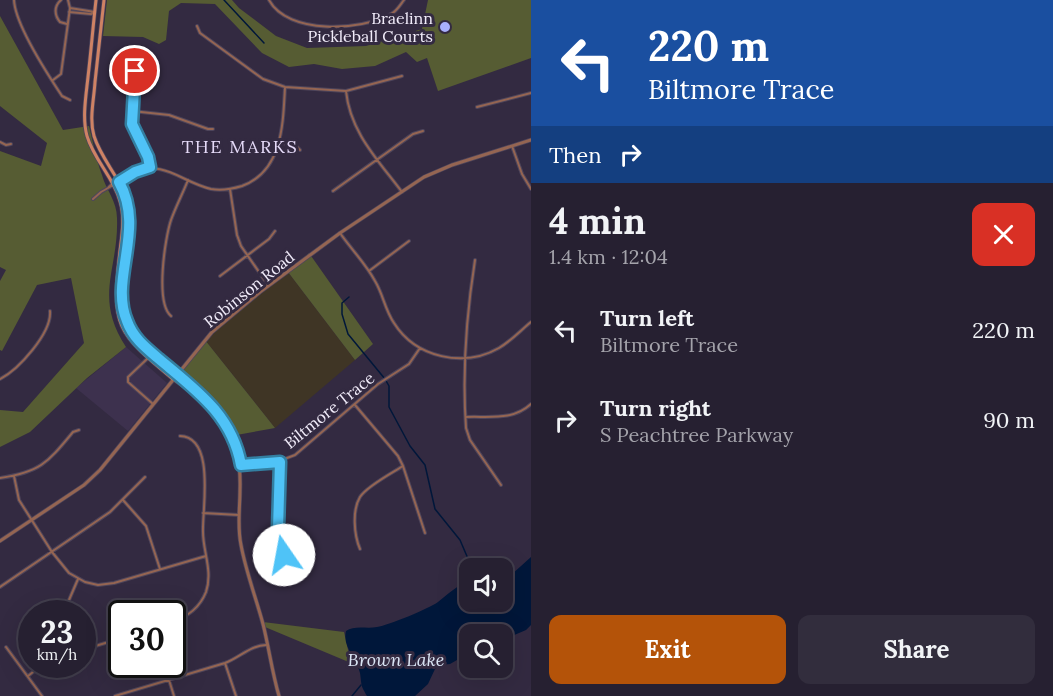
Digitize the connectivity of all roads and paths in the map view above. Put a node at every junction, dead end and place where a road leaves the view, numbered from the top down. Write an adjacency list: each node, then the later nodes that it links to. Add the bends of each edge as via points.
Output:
1 (14, 0): 15 (street, via 27,37)
2 (61, 0): 11 (street, via 55,14)
3 (68, 0): 8 (street)
4 (96, 0): 9 (main road)
5 (104, 0): 10 (main road)
6 (269, 0): 7 (street, via 297,22 343,27 387,16)
7 (404, 0)
8 (69, 10): 9 (street); 11 (street)
9 (95, 12): 10 (street); 35 (main road, via 86,129)
10 (103, 12): 34 (main road, via 92,125 99,149)
11 (67, 24): 15 (street, via 62,74)
12 (197, 26): 16 (street, via 200,33 254,72)
13 (139, 65): 21 (street, via 135,71)
14 (402, 76): 17 (street)
15 (53, 80): 19 (street, via 62,96)
16 (285, 87): 17 (street); 26 (street)
17 (346, 92): 30 (street, via 353,123)
18 (531, 94): 20 (street)
19 (70, 100)
20 (477, 107)
21 (132, 111): 22 (street, via 169,115); 31 (street, via 135,132)
22 (213, 129)
23 (423, 131): 30 (street)
24 (531, 140): 28 (street, Robinson Road)
25 (0, 142): 27 (street)
26 (279, 142): 29 (street); 36 (street, via 263,173 252,182)
27 (11, 144)
28 (512, 146): 37 (street); 39 (street, Robinson Road, via 444,168)
29 (300, 150)
30 (378, 159): 38 (street); 39 (street)
31 (150, 167): 32 (street); 33 (street)
32 (131, 174): 34 (street); 34 (street)
33 (188, 180): 36 (street, via 212,189); 50 (street, via 168,231 162,291 164,306)
34 (118, 181): 35 (street); 55 (main road, via 130,215 123,292 127,321 136,339)
35 (112, 185): 40 (street); 54 (main road, via 122,214 117,314 128,338)
36 (230, 189): 44 (street, via 237,235)
37 (531, 189)
38 (333, 191)
39 (402, 192): 42 (street, Robinson Road)
40 (93, 199)
41 (275, 231): 44 (street)
42 (340, 233): 46 (street); 48 (street, Robinson Road)
43 (409, 241): 46 (street)
44 (247, 255): 47 (street); 48 (street)
45 (475, 260): 53 (street, via 466,313)
46 (369, 271): 52 (street, via 394,324)
47 (220, 276)
48 (268, 286): 55 (street, Robinson Road, via 212,332)
49 (50, 311): 56 (street, via 25,360)
50 (171, 316)
51 (531, 322): 53 (street, via 488,353)
52 (420, 348): 53 (street, via 441,357); 61 (street, Biltmore Trace, via 409,364)
53 (464, 358): 62 (street)
54 (147, 359): 57 (main road); 59 (street, via 128,377 128,382)
55 (177, 374): 57 (street, Robinson Road); 58 (street)
56 (0, 379)
57 (173, 380): 58 (street); 59 (street, Robinson Road)
58 (208, 403): 66 (street, via 231,431)
59 (153, 404): 75 (street, Robinson Road, via 100,470)
60 (531, 404): 62 (street, via 512,415)
61 (355, 405): 65 (street, Biltmore Trace, via 296,455); 67 (street)
62 (466, 417): 71 (street, via 470,440)
63 (79, 430): 68 (street, via 42,466)
64 (180, 436): 73 (street, via 190,439 203,458)
65 (280, 462): 66 (street, Biltmore Trace); 83 (street, via 278,529)
66 (241, 465): 74 (street)
67 (403, 466): 76 (street); 78 (street, via 361,496 356,508)
68 (14, 476): 70 (street); 75 (street, via 19,500)
69 (145, 477): 72 (street)
70 (0, 478)
71 (501, 485)
72 (123, 500): 79 (street); 81 (street, via 146,526)
73 (203, 513): 74 (street); 80 (street)
74 (239, 514): 87 (street, via 240,544)
75 (31, 520): 77 (street, Robinson Road); 79 (street)
76 (425, 533)
77 (0, 541)
78 (360, 549)
79 (51, 552): 82 (street); 84 (street)
80 (206, 556): 81 (street); 86 (street, via 209,570 203,598)
81 (160, 569): 82 (street, via 110,584)
82 (78, 579): 85 (street)
83 (291, 579)
84 (0, 587)
85 (69, 600)
86 (186, 615)
87 (267, 645): 90 (street, via 256,646); 97 (street)
88 (6, 646): 89 (street)
89 (18, 662)
90 (225, 663): 92 (street); 96 (street)
91 (29, 678): 93 (street)
92 (169, 680): 94 (street); 95 (street)
93 (42, 696)
94 (115, 696)
95 (174, 696)
96 (236, 696)
97 (279, 696)

